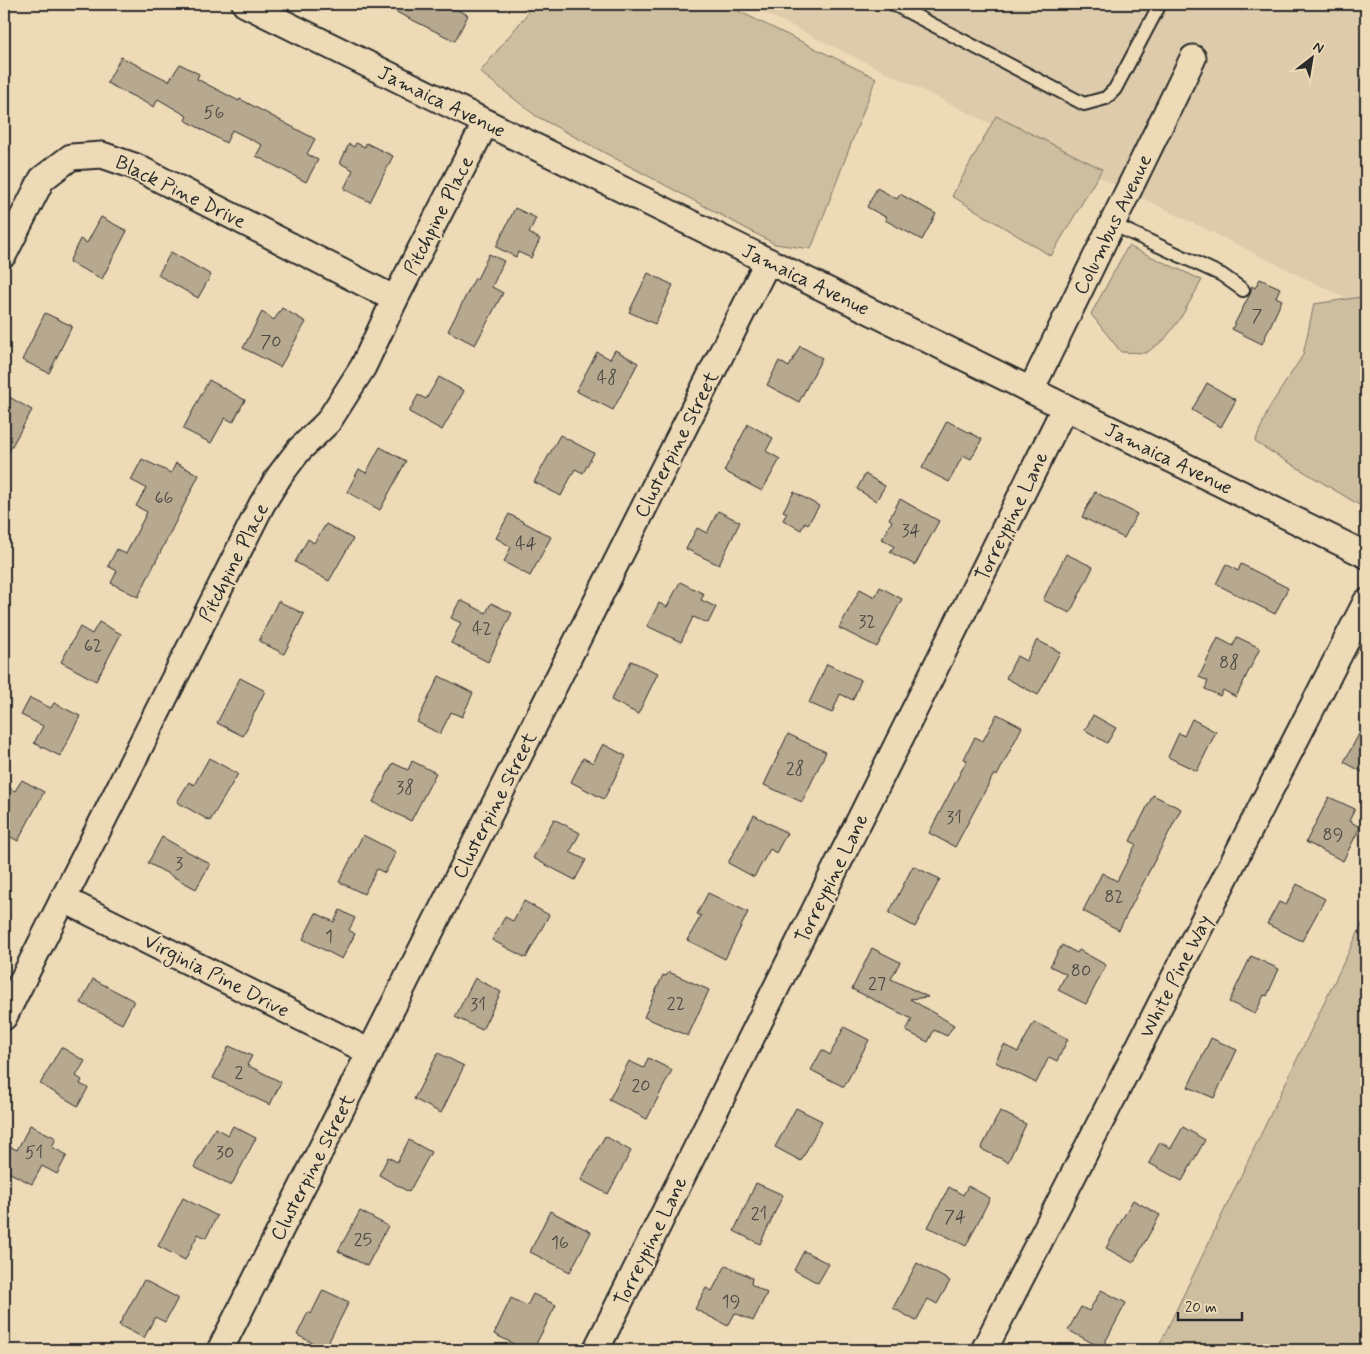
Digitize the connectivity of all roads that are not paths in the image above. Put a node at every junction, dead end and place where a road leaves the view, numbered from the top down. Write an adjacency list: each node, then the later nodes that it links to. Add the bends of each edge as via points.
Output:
1 (245, 4): 5 (street, Jamaica Avenue)
2 (893, 4): 3 (lane, via 1084,104 1106,98 1115,89)
3 (1160, 4)
4 (1193, 58): 6 (street, Columbus Avenue)
5 (486, 122): 8 (street, Jamaica Avenue); 10 (street, Pitchpine Place)
6 (1112, 224): 9 (lane, via 1222,275); 11 (street, Columbus Avenue)
7 (4, 254): 10 (street, Black Pine Drive, via 42,179 71,157 102,154 134,166)
8 (768, 261): 11 (street, Jamaica Avenue); 17 (street, Clusterpine Street)
9 (1243, 290)
10 (395, 299): 15 (street, Pitchpine Place, via 358,375 328,422 294,456 262,504)
11 (1031, 390): 12 (street, Jamaica Avenue)
12 (1065, 407): 13 (street, Jamaica Avenue); 19 (street, Torreypine Lane)
13 (1366, 555)
14 (1366, 602): 20 (street, White Pine Way)
15 (64, 898): 16 (street, Pitchpine Place); 17 (street, Virginia Pine Drive)
16 (4, 1017)
17 (370, 1052): 18 (street, Clusterpine Street)
18 (220, 1350)
19 (596, 1350)
20 (984, 1350)

